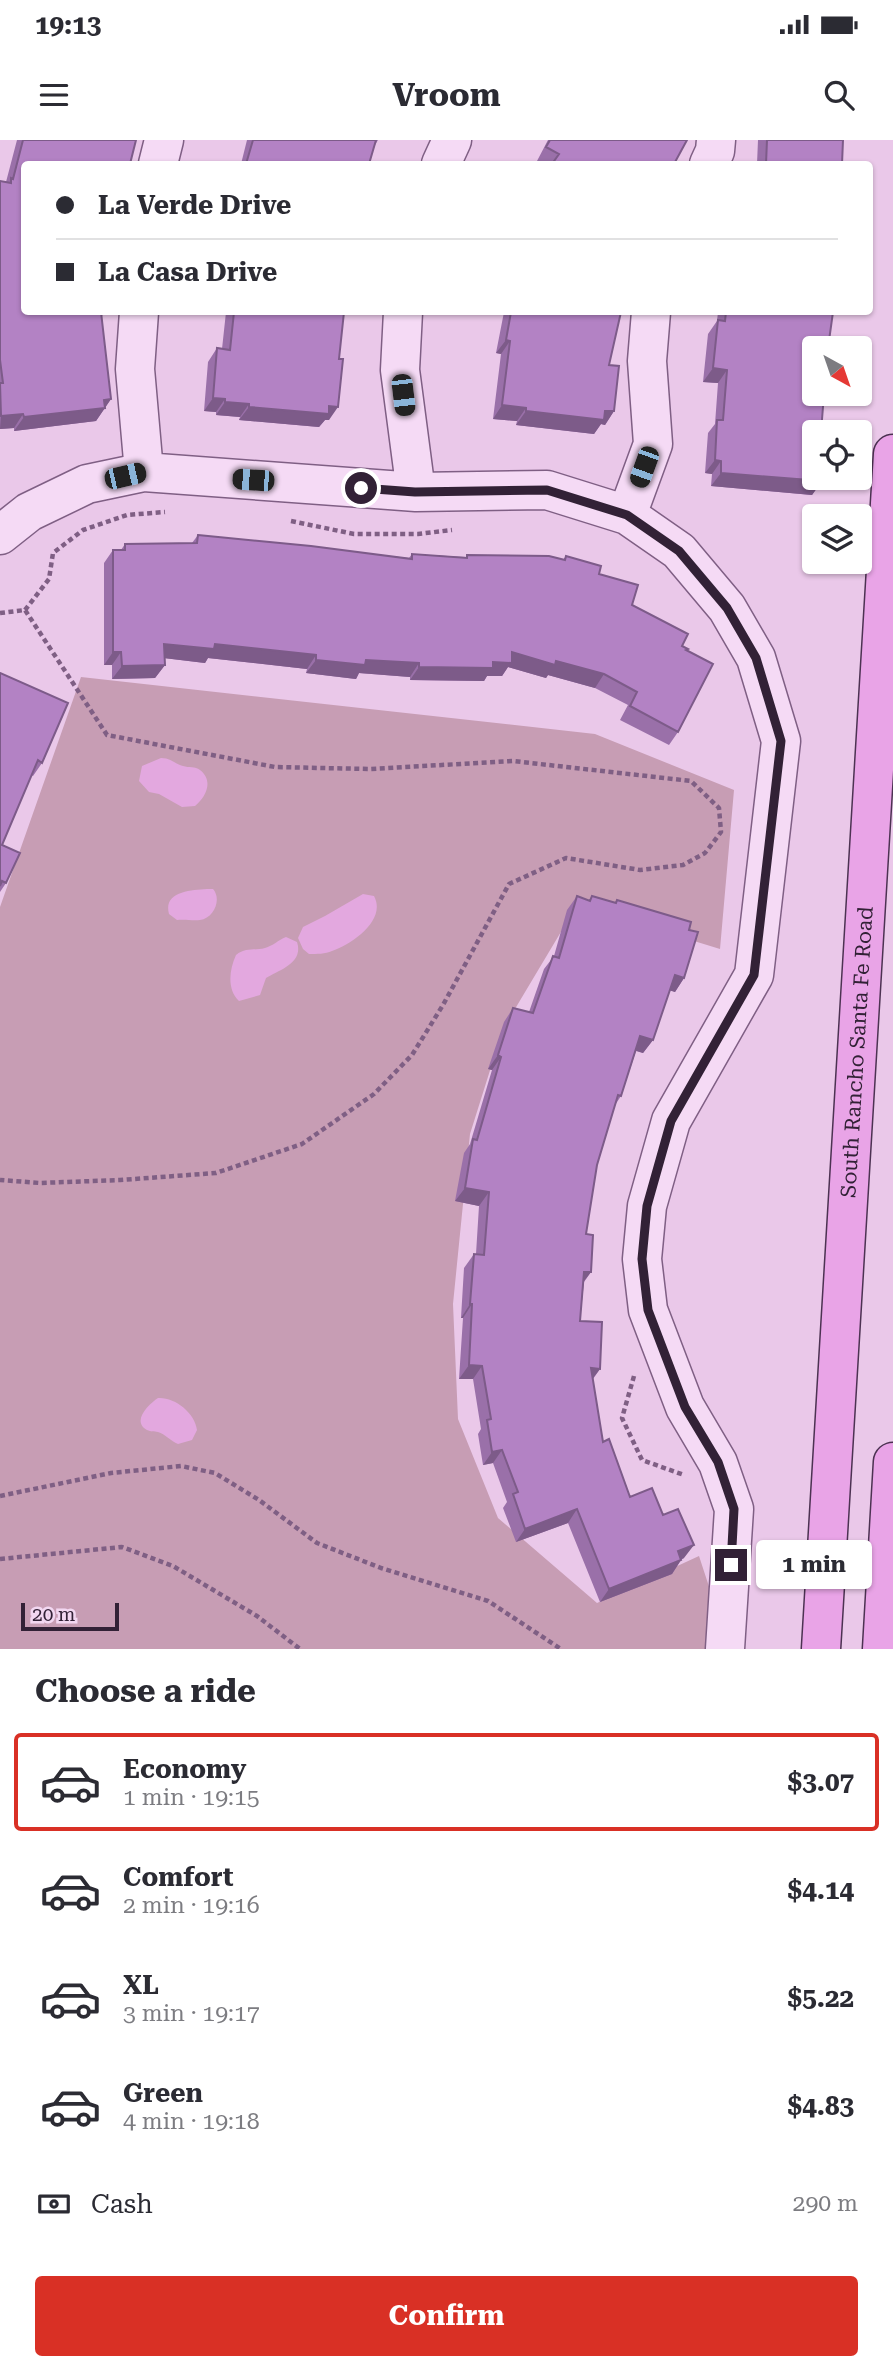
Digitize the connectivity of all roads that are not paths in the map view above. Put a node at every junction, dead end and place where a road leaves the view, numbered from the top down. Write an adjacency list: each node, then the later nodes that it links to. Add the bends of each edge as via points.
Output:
1 (164, 140): 4 (street)
2 (452, 140): 5 (street)
3 (716, 140): 6 (street)
4 (159, 161)
5 (442, 161)
6 (710, 161)
7 (139, 315): 11 (street, via 135,369)
8 (402, 315): 12 (street, via 400,370)
9 (651, 315): 13 (street, via 647,361 653,444)
10 (893, 454): 14 (main road, South Rancho Santa Fe Road)
11 (144, 472): 12 (street); 15 (street, via 87,484 29,512)
12 (415, 492): 13 (street, via 547,490)
13 (627, 515): 17 (street, via 679,551 727,608 756,658 781,741 754,975 671,1121 647,1206 642,1259 648,1310 685,1407 718,1462 734,1509)
14 (891, 521): 18 (main road, South Rancho Santa Fe Road)
15 (0, 535)
16 (893, 1462): 19 (main road)
17 (725, 1649)
18 (821, 1649)
19 (882, 1649)

